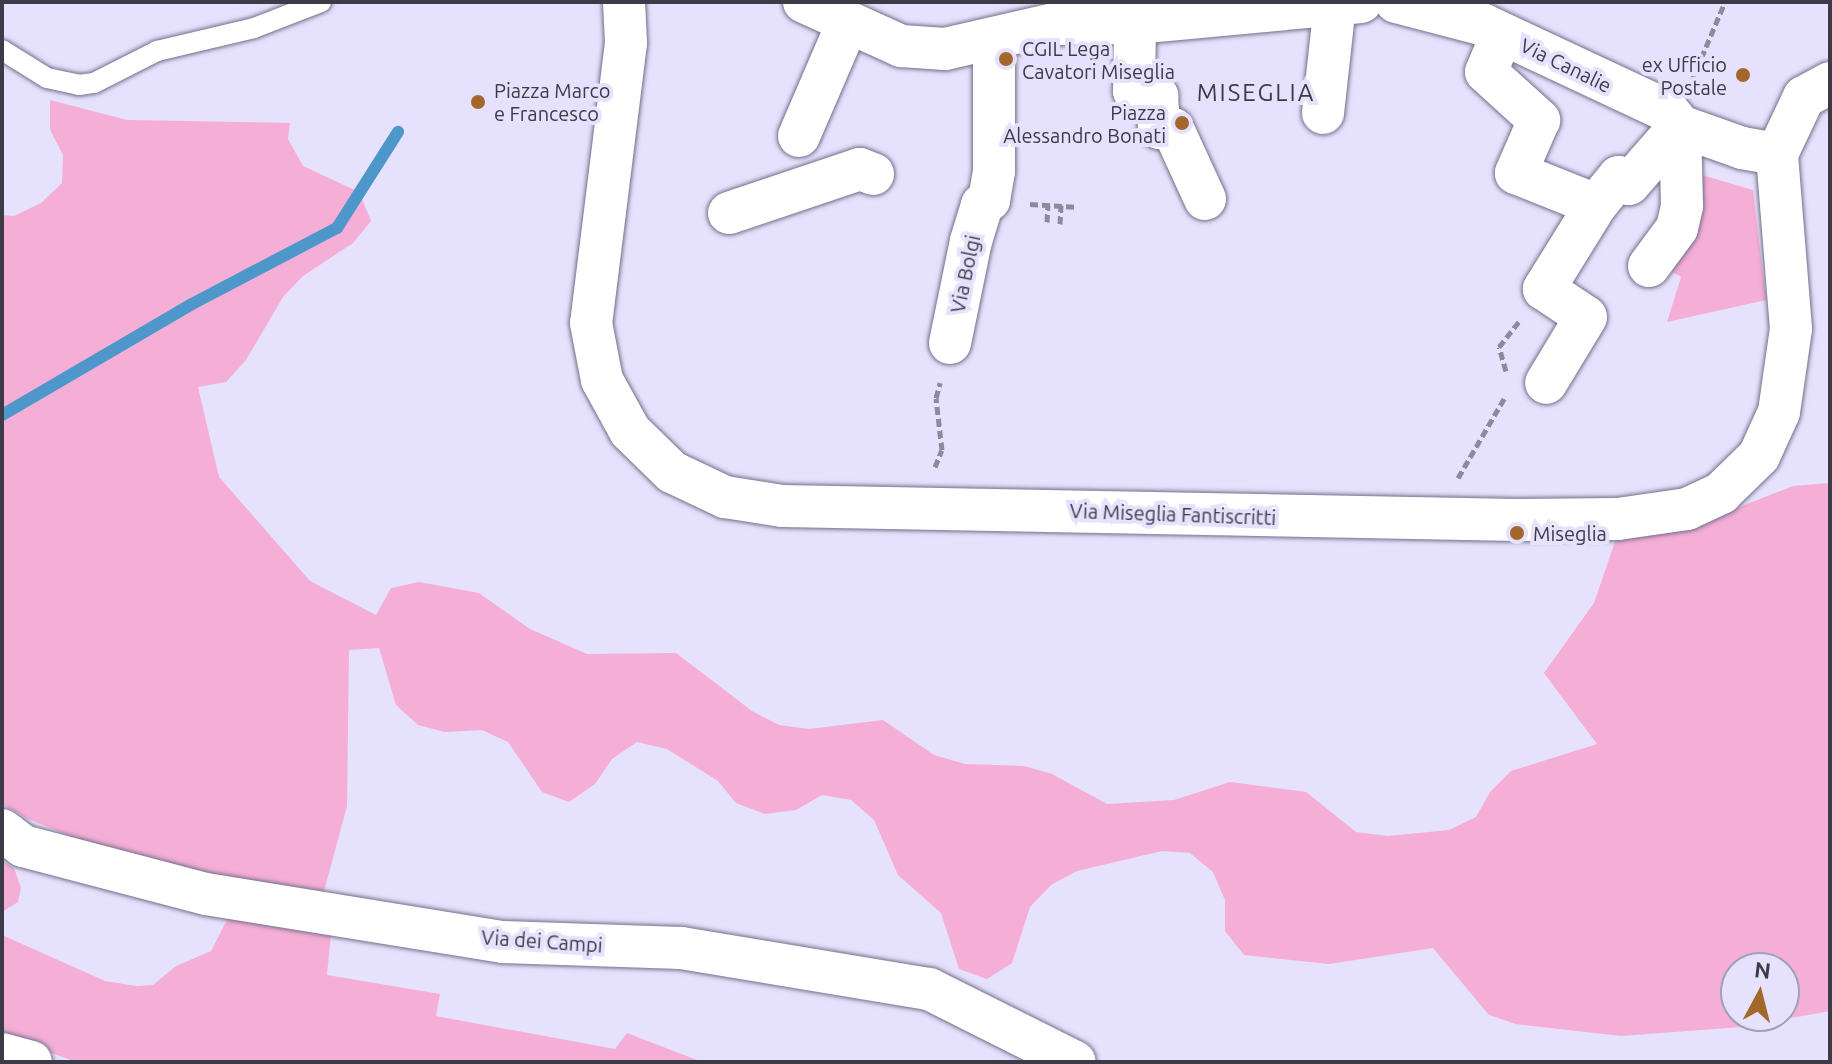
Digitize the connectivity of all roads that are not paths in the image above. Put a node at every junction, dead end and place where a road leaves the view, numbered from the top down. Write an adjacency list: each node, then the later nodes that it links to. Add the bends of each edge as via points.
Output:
1 (321, 2): 10 (lane, via 254,28 157,51 94,83 47,78)
2 (624, 2): 15 (street, Via Miseglia Fantiscritti, via 626,43 591,323 602,380 630,431 672,472 725,497 782,506 1434,519 1656,516 1721,493 1759,456 1779,412 1790,342)
3 (804, 2): 7 (street)
4 (1396, 2): 6 (street, Via Canalie)
5 (1349, 3): 8 (street); 13 (street)
6 (1479, 19): 12 (street, Via Canalie); 18 (street, via 1486,72 1539,120 1516,173)
7 (848, 22): 9 (street, via 901,46 945,49); 14 (street)
8 (1135, 23): 9 (street, via 1054,24); 17 (street, via 1134,91 1157,96 1159,128 1173,129)
9 (994, 40): 21 (street, Via Bolgi, via 994,171 989,200 982,205 971,241)
10 (2, 50)
11 (1817, 90): 15 (street)
12 (1675, 112): 15 (street, Via Canalie, via 1742,148); 18 (street, via 1629,184 1619,177); 20 (street, via 1682,206 1677,228)
13 (1323, 113)
14 (799, 136)
15 (1780, 144)
16 (873, 174): 19 (street, via 860,169)
17 (1205, 199)
18 (1596, 205): 22 (street, via 1568,247 1555,279 1544,289 1586,317)
19 (729, 213)
20 (1649, 266)
21 (950, 343)
22 (1546, 383)
23 (2, 830): 26 (street, Via dei Campi, via 23,846 206,894 503,942 681,948 929,989)
24 (2, 1054): 25 (street)
25 (31, 1062)
26 (1075, 1062)

